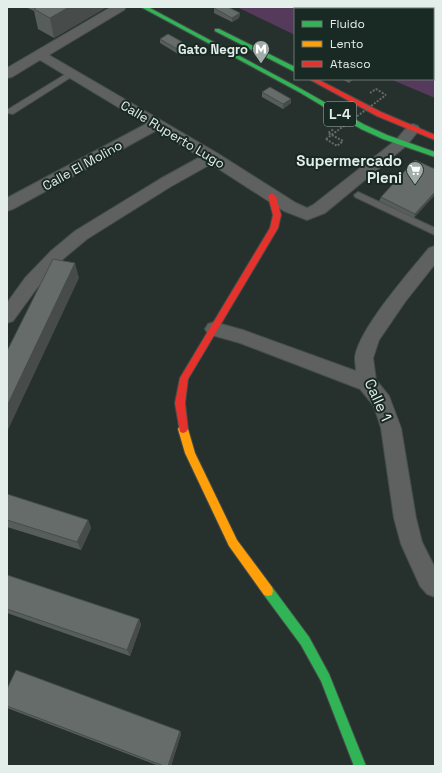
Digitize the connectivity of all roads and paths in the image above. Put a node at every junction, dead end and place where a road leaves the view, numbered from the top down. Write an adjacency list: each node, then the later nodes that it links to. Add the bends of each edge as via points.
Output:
1 (120, 7): 4 (street)
2 (144, 7): 15 (main road, L-4, via 302,91 353,122)
3 (208, 25): 5 (main road)
4 (40, 55): 6 (street); 7 (street, Calle Ruperto Lugo)
5 (294, 69)
6 (7, 74)
7 (72, 74): 10 (lane); 11 (street, Calle Ruperto Lugo)
8 (314, 80): 12 (main road, L-4)
9 (370, 93): 13 (path, bridge, via 376,89 386,95 326,139 337,146 343,141)
10 (10, 112)
11 (157, 124): 17 (street, Calle Ruperto Lugo); 20 (street, Calle El Molino)
12 (412, 129): 14 (main road, L-4); 15 (street)
13 (328, 133)
14 (435, 138)
15 (401, 143): 16 (main road, L-4); 19 (street, Calle Ruperto Lugo, via 315,212 306,214)
16 (435, 155)
17 (212, 157): 19 (street, Calle Ruperto Lugo); 23 (street, via 81,235 57,255 31,283)
18 (358, 195): 21 (lane)
19 (272, 196): 24 (main road, via 277,215 274,228)
20 (7, 205)
21 (435, 232)
22 (435, 252): 25 (street, Calle 1, via 399,297 371,338 364,358)
23 (7, 316)
24 (214, 329): 25 (street, via 243,336); 27 (main road, via 184,378 180,403 182,426 190,453 233,543 287,615 325,678)
25 (367, 383): 26 (street, Calle 1, via 382,402 391,428 412,544 428,578)
26 (435, 586)
27 (360, 766)

